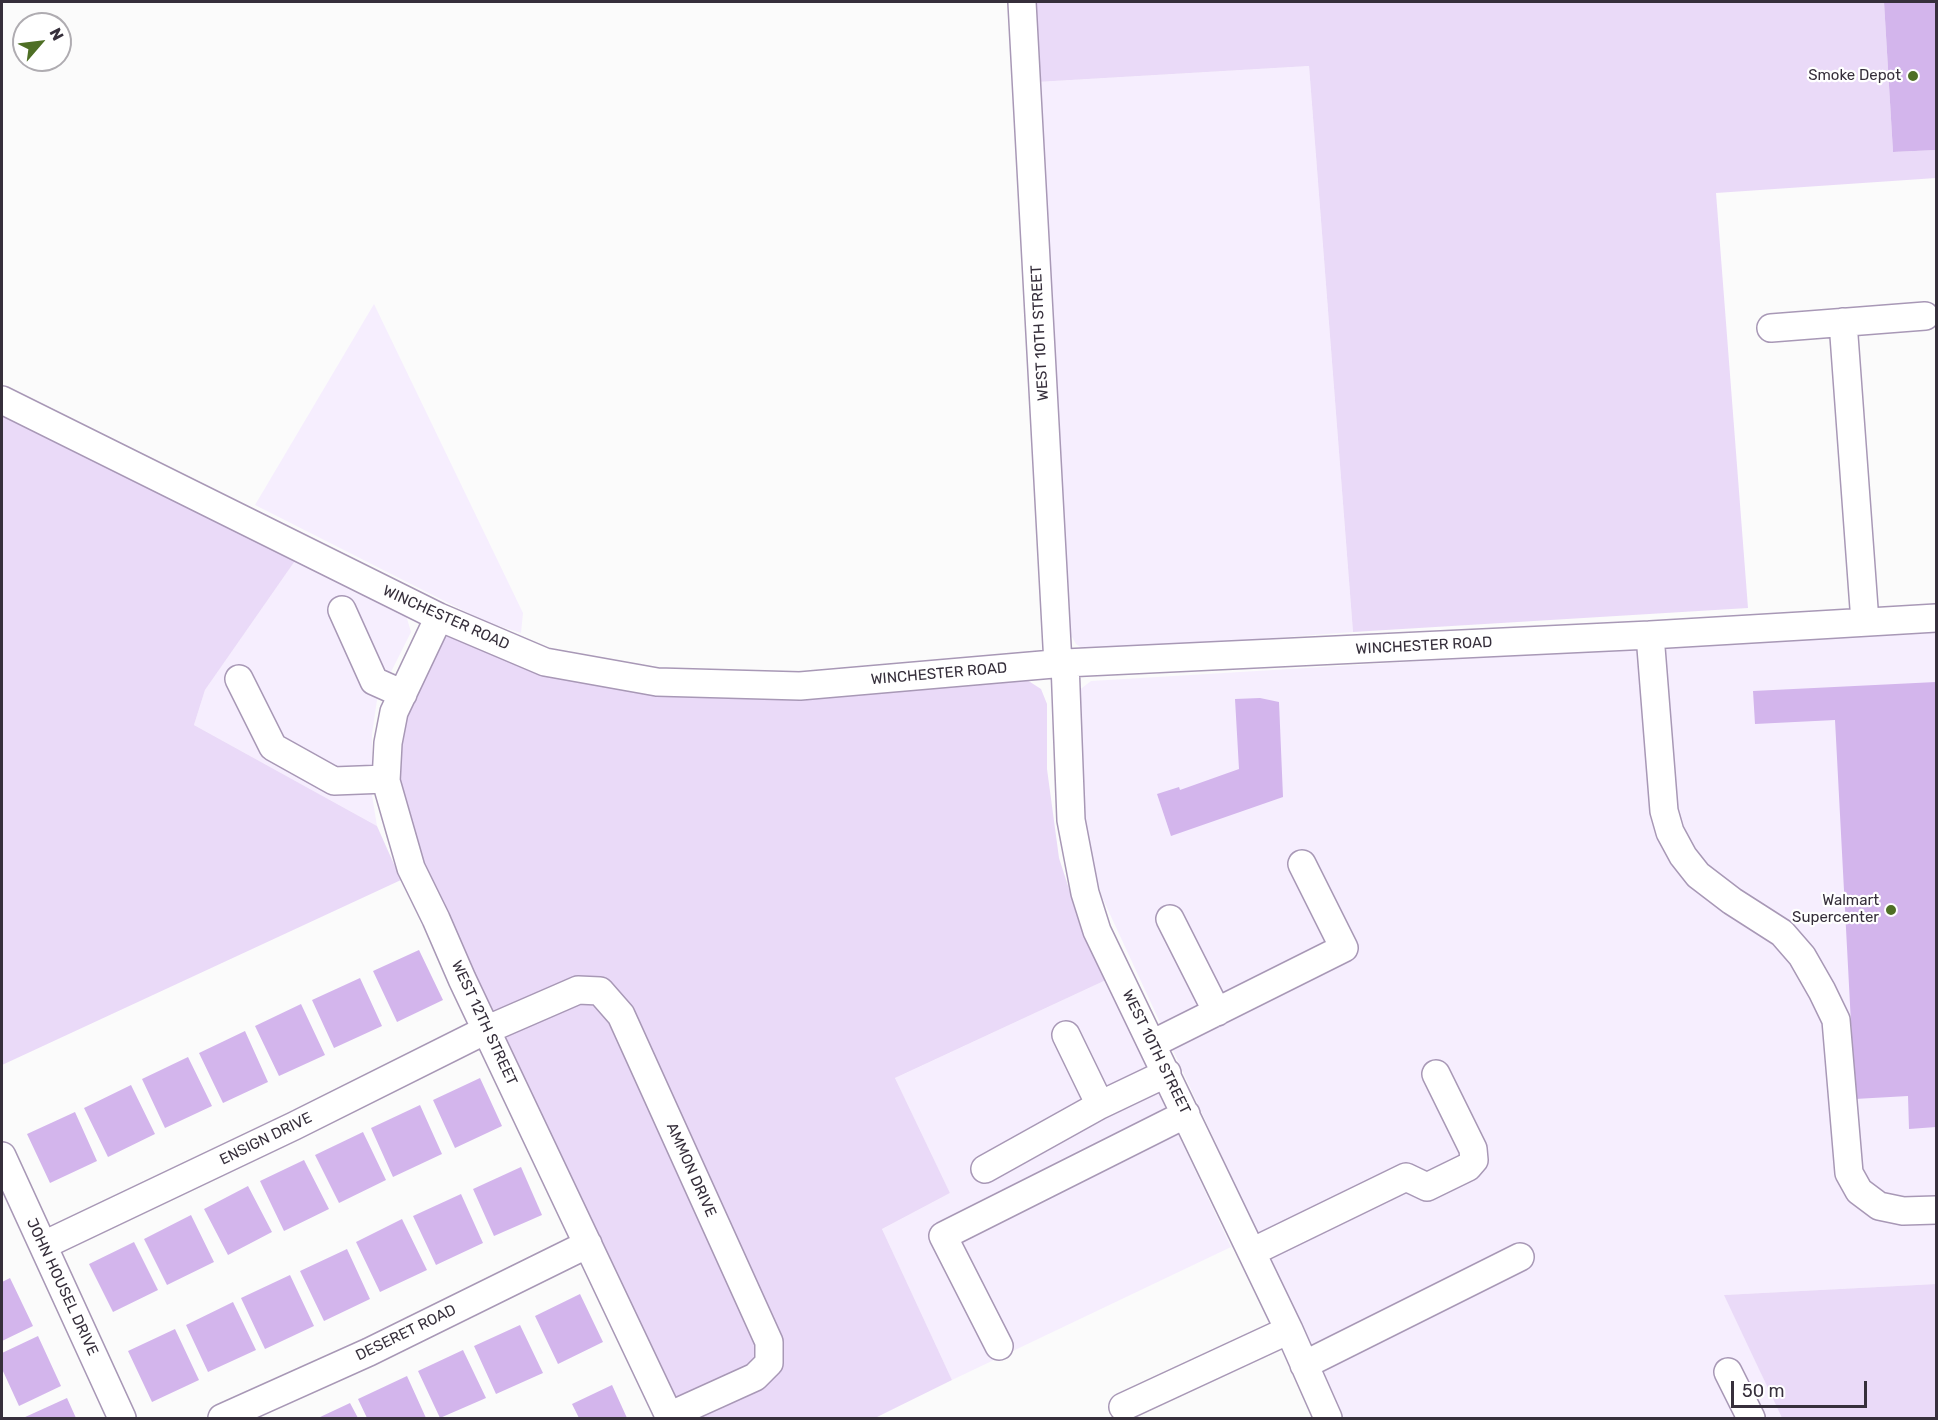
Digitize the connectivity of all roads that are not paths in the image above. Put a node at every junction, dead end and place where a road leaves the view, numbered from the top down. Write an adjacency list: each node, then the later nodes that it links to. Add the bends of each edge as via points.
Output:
1 (1022, 2): 11 (street, WEST 10TH STREET)
2 (1925, 316): 3 (street)
3 (1843, 322): 4 (street); 9 (street)
4 (1771, 328)
5 (2, 400): 7 (street, WINCHESTER ROAD)
6 (342, 610): 13 (street, via 374,681)
7 (439, 617): 11 (street, WINCHESTER ROAD, via 545,662 657,682 801,686); 13 (street, WEST 12TH STREET)
8 (1936, 618): 9 (street, WINCHESTER ROAD)
9 (1865, 622): 10 (street, WINCHESTER ROAD)
10 (1650, 636): 11 (street, WINCHESTER ROAD); 27 (street, via 1664,812 1670,832 1698,875 1782,933 1802,956 1822,991 1836,1020 1849,1173 1859,1191 1879,1206 1902,1211)
11 (1062, 663): 20 (street, WEST 10TH STREET, via 1071,820 1084,893 1097,931)
12 (239, 679): 14 (street, via 273,747 334,781)
13 (403, 694): 14 (street, WEST 12TH STREET, via 388,738)
14 (386, 778): 18 (street, WEST 12TH STREET, via 411,868)
15 (1302, 864): 17 (street, via 1344,948)
16 (1170, 919): 17 (street)
17 (1217, 1012): 20 (street)
18 (486, 1030): 28 (street, WEST 12TH STREET); 29 (street, ENSIGN DRIVE); 37 (street, AMMON DRIVE, via 578,990 600,991 621,1015 769,1342 769,1363 755,1377)
19 (1066, 1035): 23 (street)
20 (1152, 1044): 21 (street, WEST 10TH STREET)
21 (1167, 1073): 23 (street); 24 (street, WEST 10TH STREET)
22 (1436, 1074): 30 (street, via 1473,1149 1474,1160 1468,1167 1427,1187 1406,1177)
23 (1101, 1106): 26 (street)
24 (1186, 1114): 30 (street, WEST 10TH STREET); 33 (street, via 943,1236)
25 (2, 1156): 29 (street, JOHN HOUSEL DRIVE)
26 (985, 1169)
27 (1936, 1210)
28 (588, 1244): 37 (street, WEST 12TH STREET); 39 (street, DESERET ROAD)
29 (44, 1245): 38 (street, JOHN HOUSEL DRIVE)
30 (1252, 1251): 32 (street, WEST 10TH STREET)
31 (1520, 1257): 34 (street)
32 (1289, 1329): 34 (street, WEST 10TH STREET); 36 (street)
33 (999, 1346)
34 (1304, 1365): 40 (street, WEST 10TH STREET)
35 (1728, 1372): 41 (street)
36 (1123, 1407)
37 (669, 1418)
38 (122, 1419)
39 (222, 1419)
40 (1328, 1419)
41 (1751, 1419)

